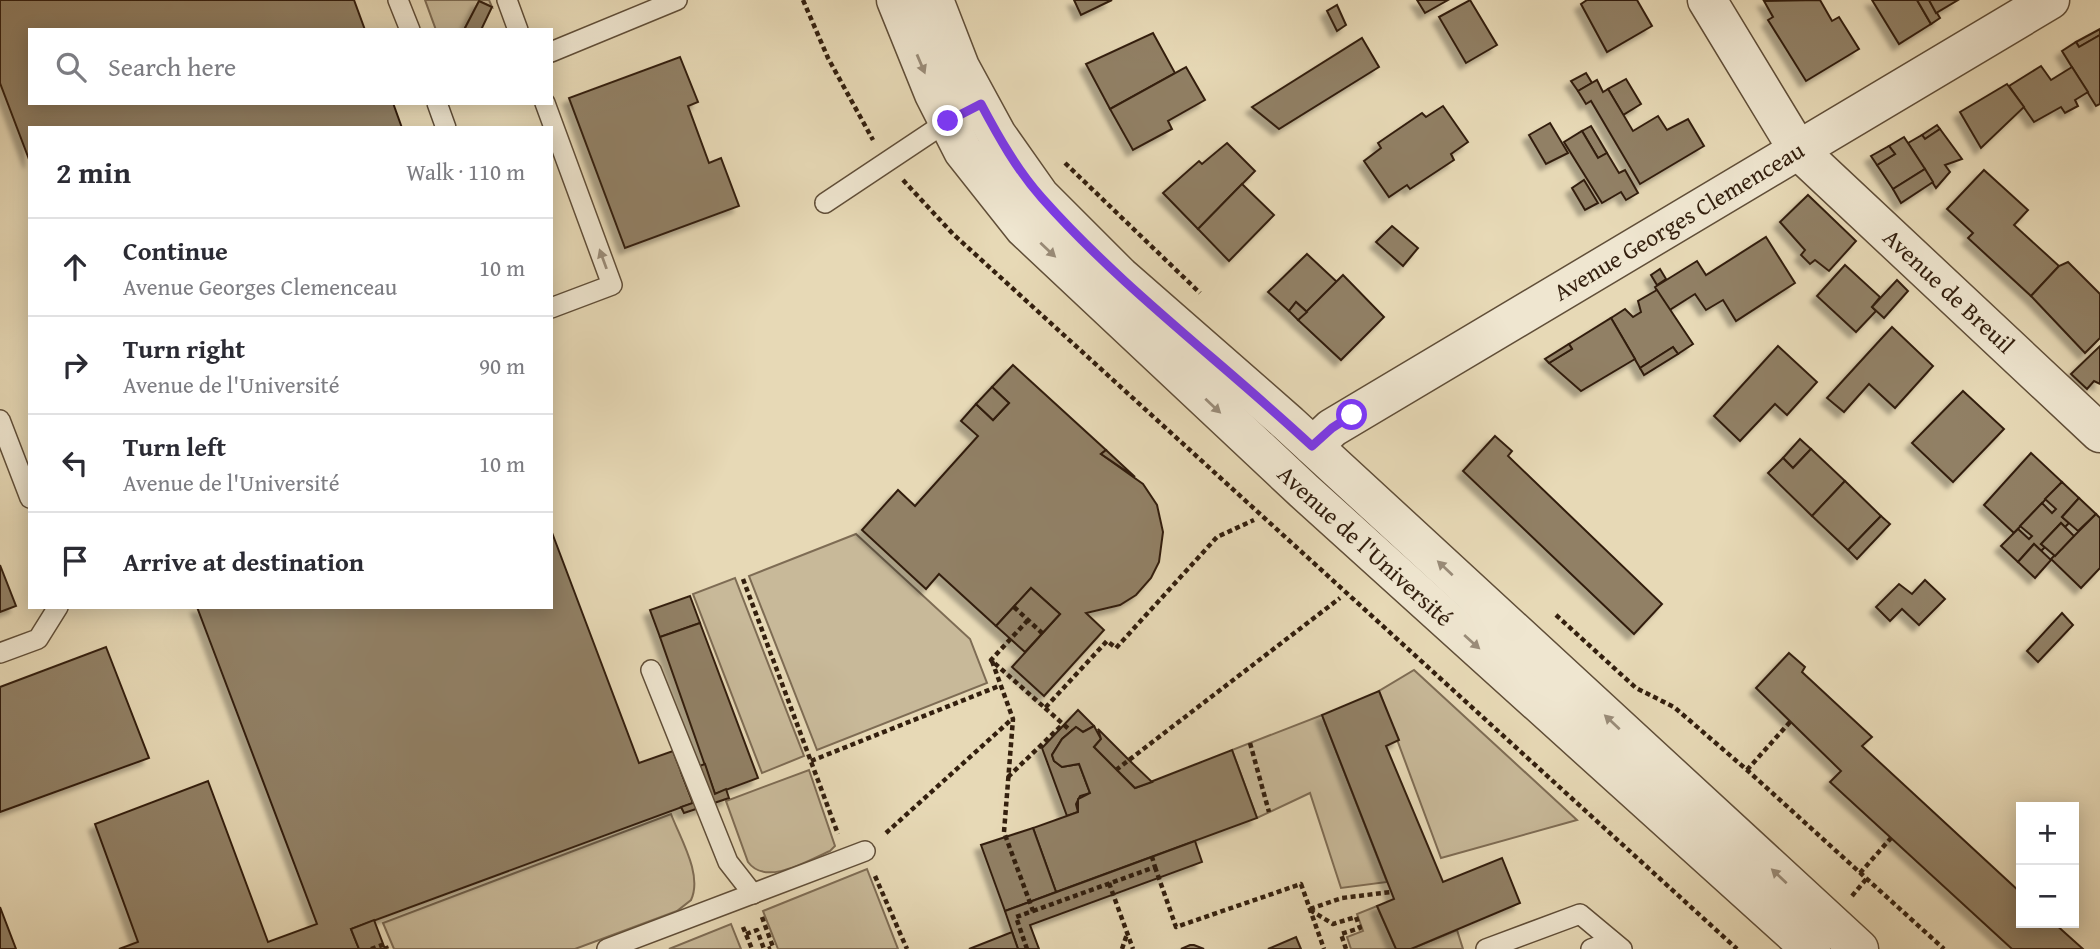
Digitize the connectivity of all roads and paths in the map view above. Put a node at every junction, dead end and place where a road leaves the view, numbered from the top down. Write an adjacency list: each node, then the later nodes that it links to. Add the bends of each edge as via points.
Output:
1 (398, 0): 9 (lane)
2 (507, 0): 10 (lane)
3 (677, 0): 11 (lane)
4 (803, 0): 18 (path, via 828,58)
5 (896, 0): 14 (street, Avenue de l'Université, one-way to 14)
6 (934, 0): 14 (street, Avenue de l'Université, via 960,67)
7 (1707, 0): 16 (street, Avenue de Breuil)
8 (2050, 0): 16 (street, Avenue Georges Clemenceau)
9 (409, 28)
10 (517, 28)
11 (553, 51)
12 (438, 105): 15 (lane)
13 (546, 105): 21 (lane, one-way to 13, via 612,285)
14 (964, 113): 18 (lane); 24 (street, Avenue de l'Université, via 997,135 1040,196 1120,276); 61 (street, Avenue de l'Université, one-way to 61, via 963,151 1024,228 1303,490)
15 (445, 126)
16 (1798, 150): 23 (street, Avenue de Breuil); 24 (street, Avenue Georges Clemenceau, via 1332,428)
17 (1059, 154): 20 (path)
18 (887, 163): 19 (lane); 76 (path, via 953,234)
19 (825, 203)
20 (1202, 295)
21 (553, 307)
22 (0, 420): 25 (lane)
23 (2100, 433)
24 (1312, 446): 61 (street, Avenue de l'Université, one-way to 24)
25 (28, 493)
26 (1254, 520): 38 (path, via 1217,537 1116,648 1107,641)
27 (743, 579): 44 (path)
28 (1340, 598): 45 (path)
29 (1546, 606): 46 (path, via 1636,688 1674,707)
30 (1014, 607): 32 (path)
31 (57, 609): 34 (lane, via 38,639)
32 (1028, 620): 33 (path); 35 (path)
33 (1042, 633)
34 (0, 653)
35 (991, 660): 37 (path); 38 (path)
36 (651, 670): 57 (lane, via 728,862)
37 (999, 686): 39 (path); 44 (path)
38 (1045, 708): 41 (path)
39 (1013, 719): 47 (path); 50 (path)
40 (1790, 722): 46 (path)
41 (1063, 724): 42 (path); 47 (path)
42 (1071, 731)
43 (1250, 743): 48 (path)
44 (811, 761): 52 (path)
45 (1116, 770)
46 (1747, 770): 54 (path)
47 (1008, 777): 59 (path, via 1004,832)
48 (1269, 812)
49 (1891, 838): 54 (path)
50 (865, 851): 52 (lane); 68 (path)
51 (1152, 857): 53 (path)
52 (846, 858): 57 (lane)
53 (1156, 867): 55 (path); 58 (path, via 1176,927 1301,884)
54 (1860, 873): 78 (path)
55 (1109, 883): 59 (path); 60 (path)
56 (1391, 892): 58 (path, via 1342,898)
57 (753, 894): 65 (lane); 67 (path, via 773,947)
58 (1310, 909): 72 (path); 73 (path, via 1332,924 1356,917 1360,928 1341,934)
59 (1033, 911): 69 (path, via 1016,917)
60 (1128, 934): 70 (path); 71 (path)
61 (1814, 942): 77 (street, Avenue de l'Université)
62 (1617, 945): 74 (lane, via 1580,914); 75 (lane)
63 (371, 949): 64 (path, via 385,944)
64 (387, 949)
65 (607, 949)
66 (752, 949): 67 (path, via 746,934 757,930)
67 (766, 949)
68 (907, 949)
69 (1027, 949)
70 (1122, 949)
71 (1133, 949)
72 (1324, 949)
73 (1346, 949)
74 (1486, 949)
75 (1591, 949)
76 (1737, 949)
77 (1859, 949)
78 (1944, 949)

